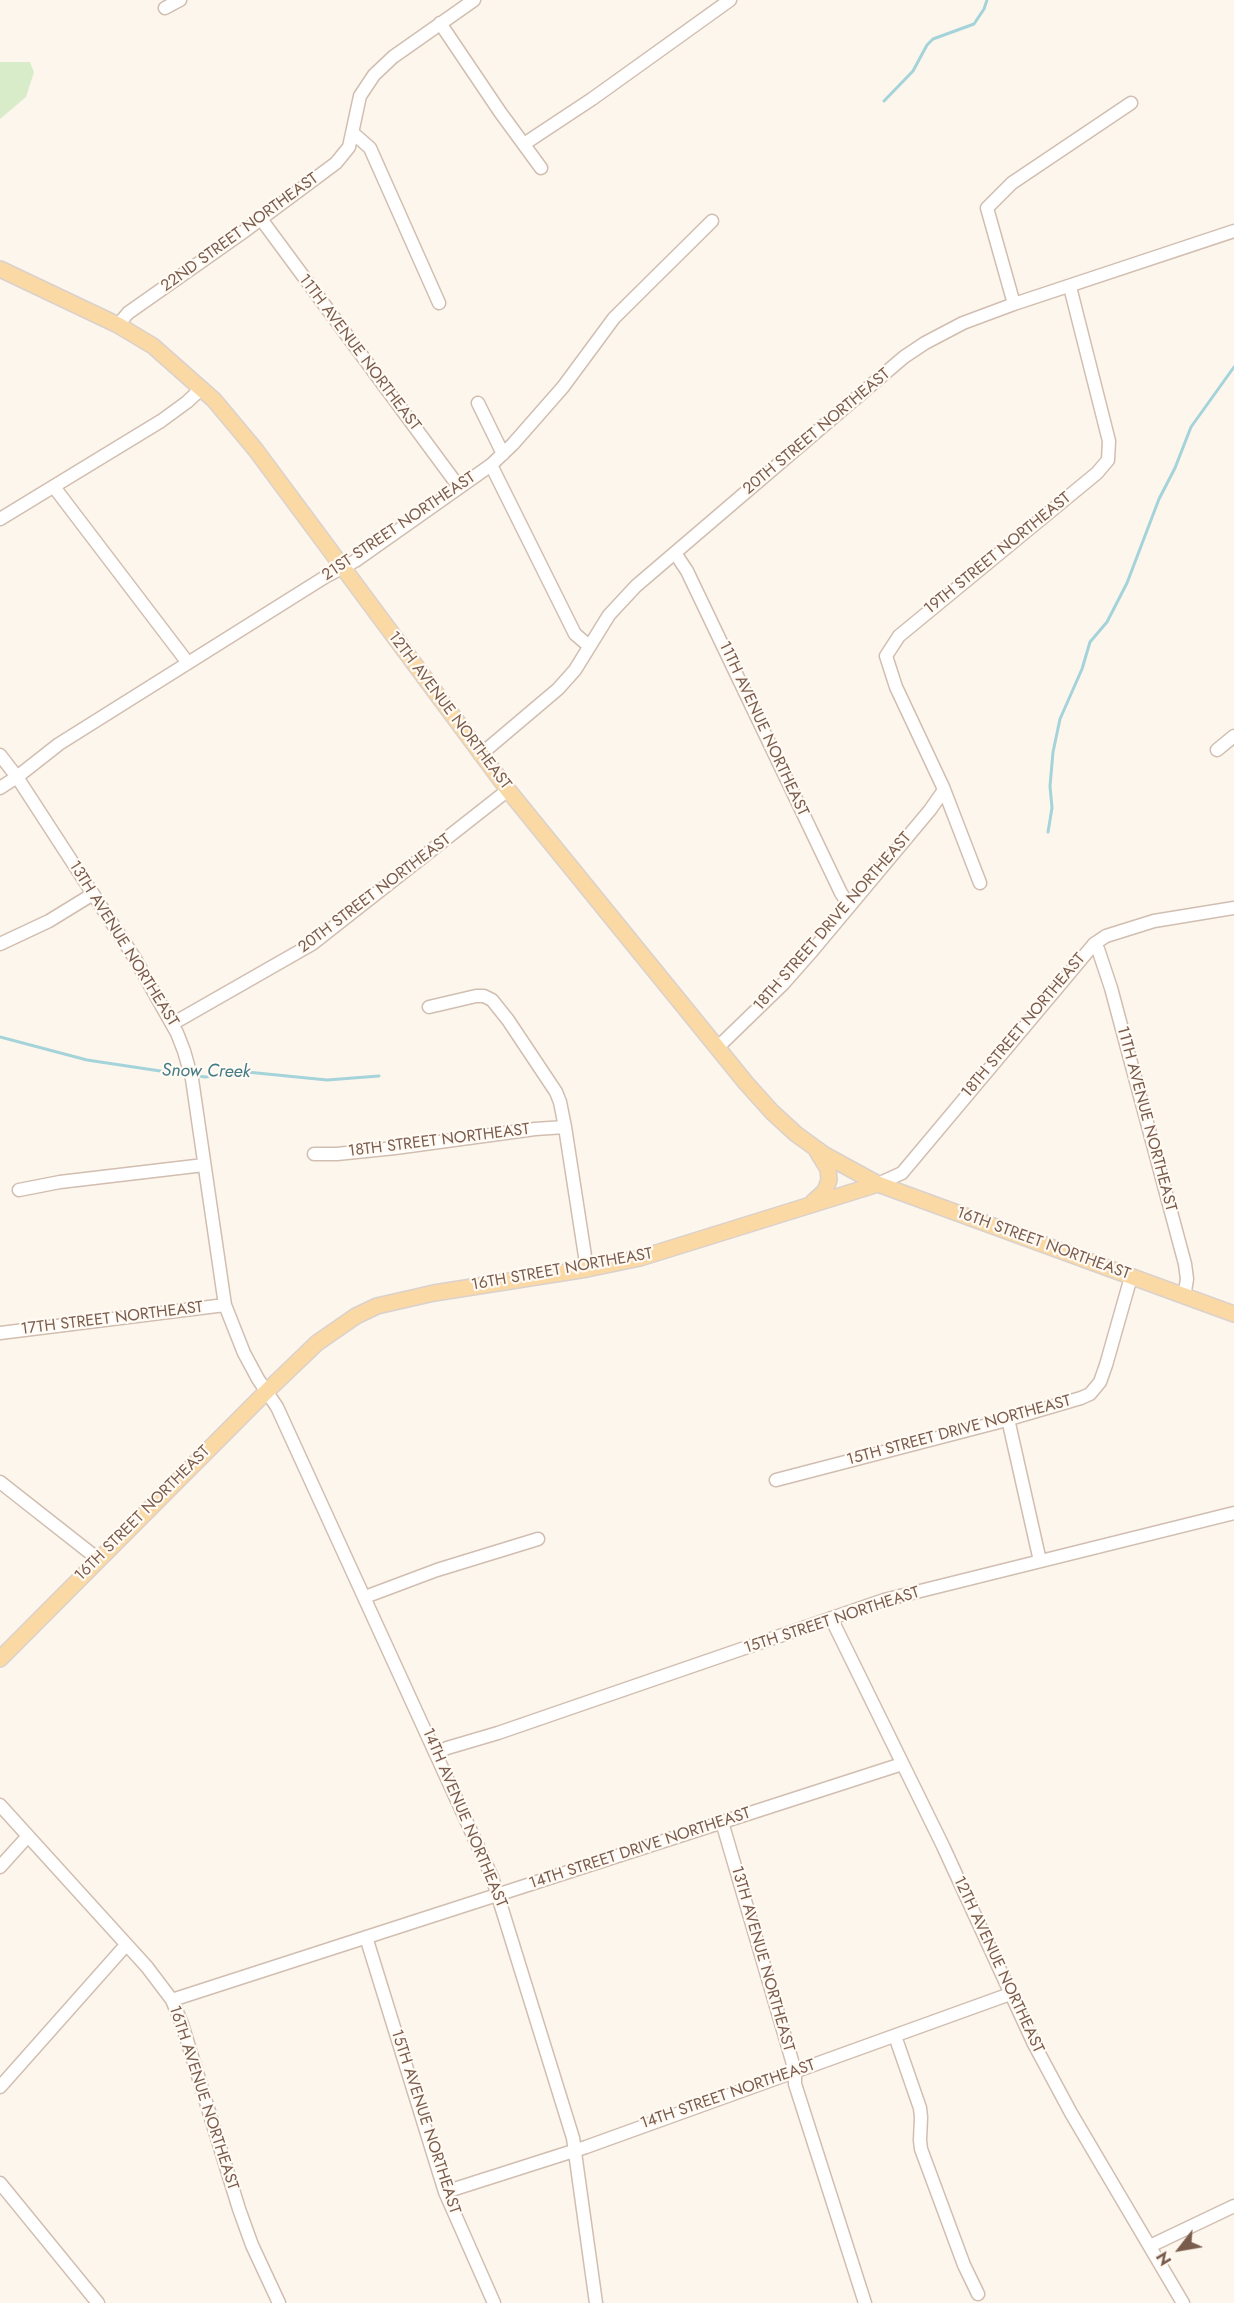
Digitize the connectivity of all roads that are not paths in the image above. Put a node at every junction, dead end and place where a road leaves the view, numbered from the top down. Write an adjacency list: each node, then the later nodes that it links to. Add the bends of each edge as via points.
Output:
1 (180, 0): 4 (street)
2 (474, 0): 5 (street, 22ND STREET NORTHEAST)
3 (730, 0): 8 (street)
4 (165, 8)
5 (440, 23): 7 (street, 22ND STREET NORTHEAST, via 374,75 360,96); 8 (street)
6 (1131, 103): 16 (street, via 1012,183 987,208)
7 (353, 133): 10 (street, 22ND STREET NORTHEAST, via 349,147 336,163); 15 (street, via 370,148)
8 (524, 144): 9 (street)
9 (541, 168)
10 (261, 219): 17 (street, 22ND STREET NORTHEAST, via 128,313); 23 (street, 11TH AVENUE NORTHEAST)
11 (712, 221): 20 (street, 21ST STREET NORTHEAST, via 614,318 563,387)
12 (1234, 231): 14 (street, 20TH STREET NORTHEAST)
13 (0, 269): 17 (main road, 12TH AVENUE NORTHEAST)
14 (1070, 287): 16 (street, 20TH STREET NORTHEAST); 36 (street, 19TH STREET NORTHEAST, via 1109,441 1109,457 1097,473 898,636 887,652 886,662 896,687)
15 (439, 303)
16 (1014, 304): 25 (street, 20TH STREET NORTHEAST, via 939,334 904,357)
17 (118, 325): 18 (main road, 12TH AVENUE NORTHEAST, via 153,346)
18 (202, 388): 22 (street, via 161,420); 26 (main road, 12TH AVENUE NORTHEAST, via 242,433)
19 (478, 403): 20 (street)
20 (503, 454): 21 (street, 21ST STREET NORTHEAST)
21 (491, 465): 23 (street, 21ST STREET NORTHEAST); 27 (street, via 575,634)
22 (54, 487): 24 (street); 28 (street)
23 (459, 487): 26 (street, 21ST STREET NORTHEAST)
24 (0, 519)
25 (675, 553): 27 (street, 20TH STREET NORTHEAST, via 617,605); 39 (street, 11TH AVENUE NORTHEAST, via 687,570 830,872)
26 (342, 567): 28 (street, 21ST STREET NORTHEAST); 32 (main road, 12TH AVENUE NORTHEAST)
27 (589, 646): 32 (street, 20TH STREET NORTHEAST, via 558,689)
28 (188, 663): 33 (street, 21ST STREET NORTHEAST, via 59,744)
29 (1234, 736): 30 (street)
30 (1217, 750)
31 (0, 755): 33 (street, 13TH AVENUE NORTHEAST)
32 (480, 755): 35 (main road, 12TH AVENUE NORTHEAST)
33 (17, 777): 34 (street, 21ST STREET NORTHEAST); 38 (street, 13TH AVENUE NORTHEAST)
34 (0, 788)
35 (508, 790): 44 (street, 20TH STREET NORTHEAST, via 312,944); 45 (main road, 12TH AVENUE NORTHEAST)
36 (944, 790): 37 (street); 39 (street, 18TH STREET DRIVE NORTHEAST)
37 (980, 883)
38 (93, 894): 41 (street); 44 (street, 13TH AVENUE NORTHEAST)
39 (850, 906): 45 (street, 18TH STREET DRIVE NORTHEAST, via 783,984)
40 (1233, 911): 42 (street, 18TH STREET NORTHEAST, via 1154,921)
41 (0, 944)
42 (1094, 944): 50 (street, 18TH STREET NORTHEAST, via 902,1173); 55 (street, 11TH AVENUE NORTHEAST, via 1111,988 1184,1260)
43 (429, 1007): 46 (street, via 480,995 495,1003 556,1092)
44 (172, 1024): 49 (street, 13TH AVENUE NORTHEAST, via 192,1079)
45 (717, 1047): 47 (main road, 12TH AVENUE NORTHEAST, via 772,1112)
46 (565, 1127): 48 (street, 18TH STREET NORTHEAST); 53 (street)
47 (814, 1147): 50 (main road, 12TH AVENUE NORTHEAST); 52 (main road, via 828,1169 829,1180 825,1191)
48 (314, 1155)
49 (204, 1165): 51 (street); 56 (street, 13TH AVENUE NORTHEAST)
50 (878, 1184): 52 (main road, 16TH STREET NORTHEAST); 54 (main road, 16TH STREET NORTHEAST)
51 (20, 1190)
52 (811, 1204): 53 (main road, 16TH STREET NORTHEAST, via 677,1248)
53 (587, 1269): 59 (main road, 16TH STREET NORTHEAST, via 377,1306 330,1333)
54 (1131, 1277): 55 (main road, 16TH STREET NORTHEAST); 60 (street, 15TH STREET DRIVE NORTHEAST, via 1096,1387 1081,1398)
55 (1184, 1297): 57 (main road, 16TH STREET NORTHEAST)
56 (225, 1305): 58 (street, 17TH STREET NORTHEAST); 59 (street, 13TH AVENUE NORTHEAST, via 244,1353)
57 (1234, 1314)
58 (0, 1333)
59 (266, 1392): 65 (main road, 16TH STREET NORTHEAST); 67 (street, 14TH AVENUE NORTHEAST, via 277,1407)
60 (1008, 1419): 61 (street, 15TH STREET DRIVE NORTHEAST); 66 (street)
61 (776, 1480)
62 (0, 1482): 65 (street)
63 (1234, 1513): 66 (street, 15TH STREET NORTHEAST)
64 (538, 1539): 67 (street)
65 (98, 1559): 69 (main road, 16TH STREET NORTHEAST)
66 (1040, 1561): 68 (street, 15TH STREET NORTHEAST, via 884,1600)
67 (365, 1597): 70 (street, 14TH AVENUE NORTHEAST)
68 (831, 1618): 70 (street, 15TH STREET NORTHEAST); 71 (street, 12TH AVENUE NORTHEAST)
69 (0, 1659)
70 (437, 1753): 76 (street, 14TH AVENUE NORTHEAST)
71 (902, 1764): 73 (street, 14TH STREET DRIVE NORTHEAST); 79 (street, 12TH AVENUE NORTHEAST)
72 (0, 1805): 74 (street, 16TH AVENUE NORTHEAST)
73 (722, 1822): 76 (street, 14TH STREET DRIVE NORTHEAST); 82 (street, 13TH AVENUE NORTHEAST)
74 (28, 1836): 75 (street); 78 (street, 16TH AVENUE NORTHEAST)
75 (0, 1867)
76 (498, 1894): 77 (street, 14TH STREET DRIVE NORTHEAST); 84 (street, 14TH AVENUE NORTHEAST)
77 (366, 1937): 80 (street, 14TH STREET DRIVE NORTHEAST); 86 (street, 15TH AVENUE NORTHEAST)
78 (126, 1945): 80 (street, 16TH AVENUE NORTHEAST); 83 (street)
79 (1010, 1994): 81 (street, 14TH STREET NORTHEAST); 89 (street, 12TH AVENUE NORTHEAST, via 1071,2113)
80 (172, 2000): 92 (street, 16TH AVENUE NORTHEAST, via 239,2209)
81 (896, 2036): 82 (street, 14TH STREET NORTHEAST); 90 (street, via 920,2108 921,2149)
82 (795, 2071): 84 (street, 14TH STREET NORTHEAST); 95 (street, 13TH AVENUE NORTHEAST, via 795,2084)
83 (0, 2087)
84 (575, 2150): 86 (street, 14TH STREET NORTHEAST); 94 (street, 14TH AVENUE NORTHEAST)
85 (0, 2183): 87 (street)
86 (445, 2192): 93 (street, 15TH AVENUE NORTHEAST)
87 (4, 2196): 91 (street)
88 (1234, 2206): 89 (street)
89 (1150, 2246): 96 (street, 12TH AVENUE NORTHEAST)
90 (978, 2294)
91 (98, 2303)
92 (279, 2303)
93 (494, 2303)
94 (596, 2303)
95 (865, 2303)
96 (1183, 2303)

